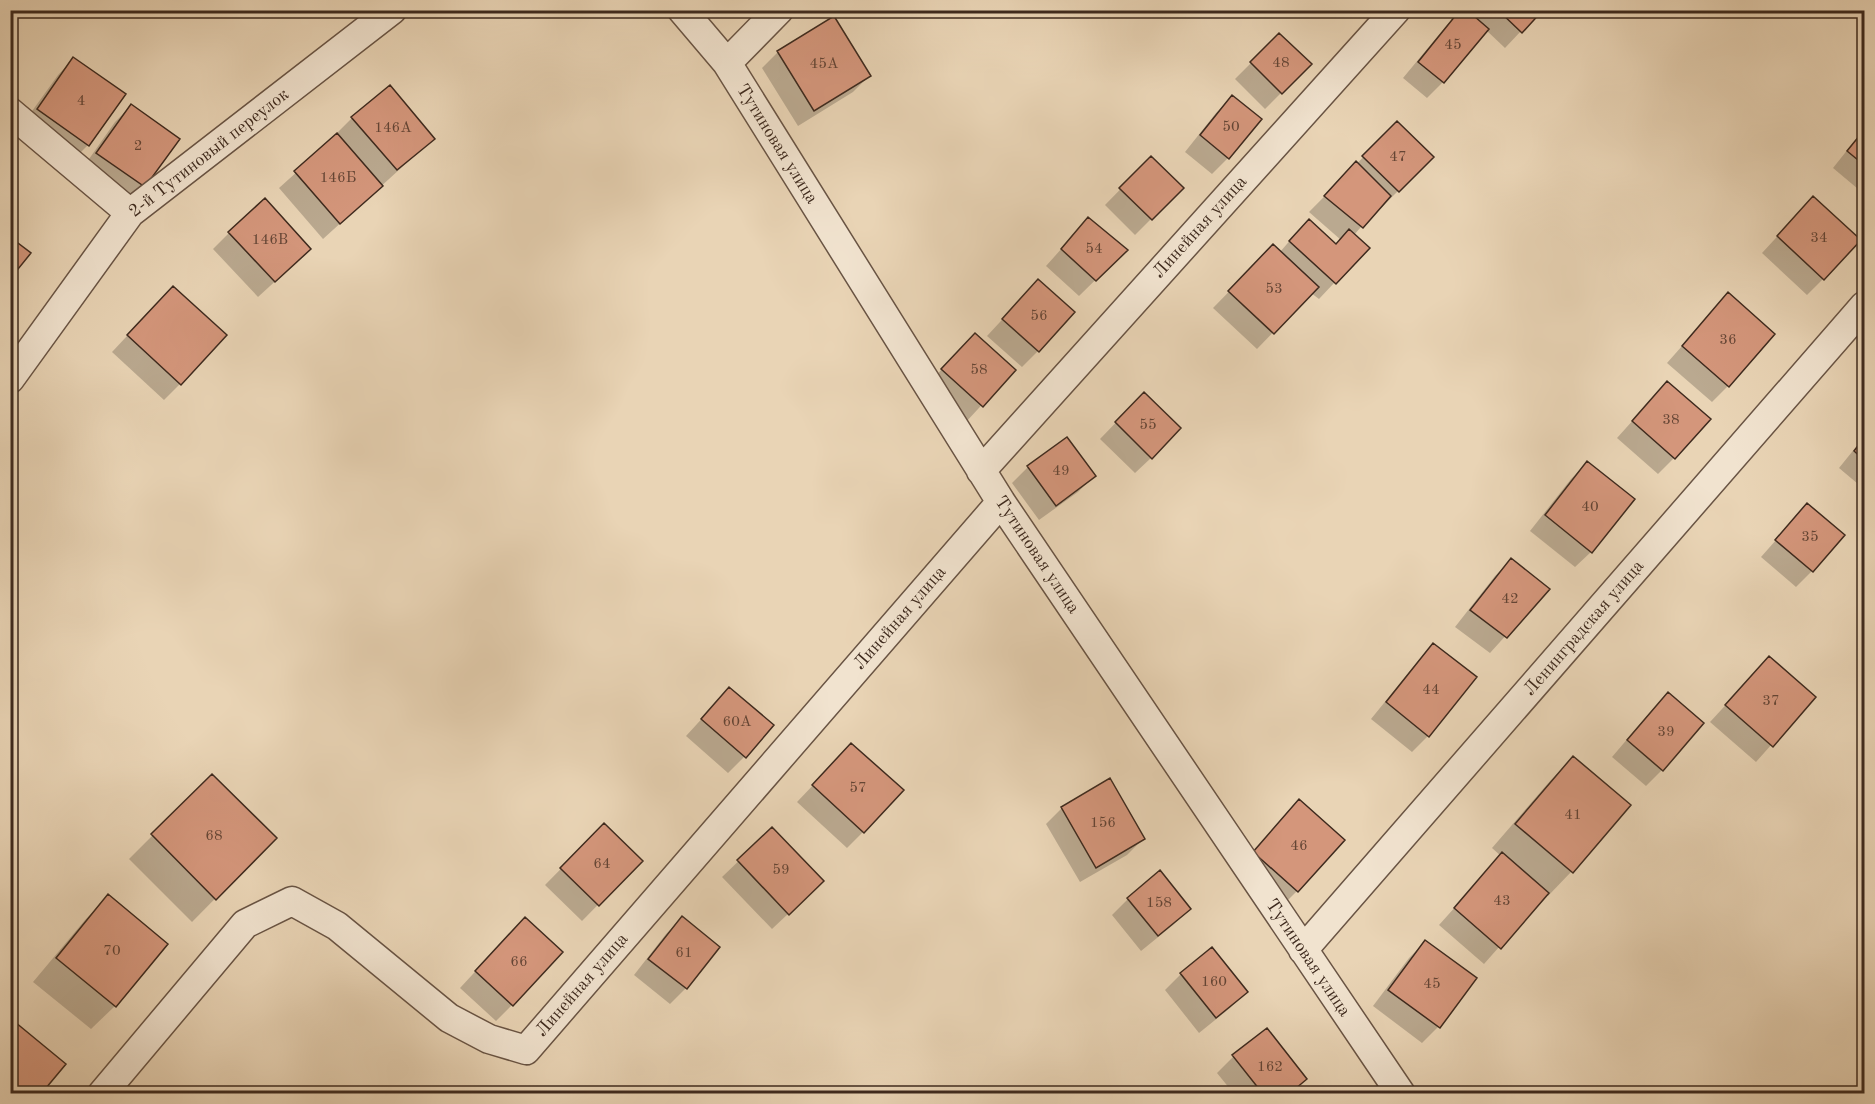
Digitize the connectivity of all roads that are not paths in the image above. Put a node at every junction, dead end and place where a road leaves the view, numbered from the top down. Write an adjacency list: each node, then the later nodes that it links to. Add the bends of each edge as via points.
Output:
1 (392, 10): 7 (street, 2-й Тутиновый переулок)
2 (682, 10): 5 (street, Тутиновая улица)
3 (779, 10): 5 (street)
4 (1396, 10): 10 (street, Линейная улица)
5 (727, 63): 10 (street, Тутиновая улица)
6 (10, 112): 7 (street)
7 (129, 213): 9 (street, 2-й Тутиновый переулок)
8 (1864, 306): 12 (street, Ленинградская улица)
9 (10, 379)
10 (981, 471): 11 (street, Тутиновая улица)
11 (1000, 502): 12 (street, Тутиновая улица); 13 (street, Линейная улица, via 526,1050 489,1039 449,1018 337,926 292,901 245,924)
12 (1303, 950): 14 (street, Тутиновая улица)
13 (102, 1094)
14 (1401, 1094)

